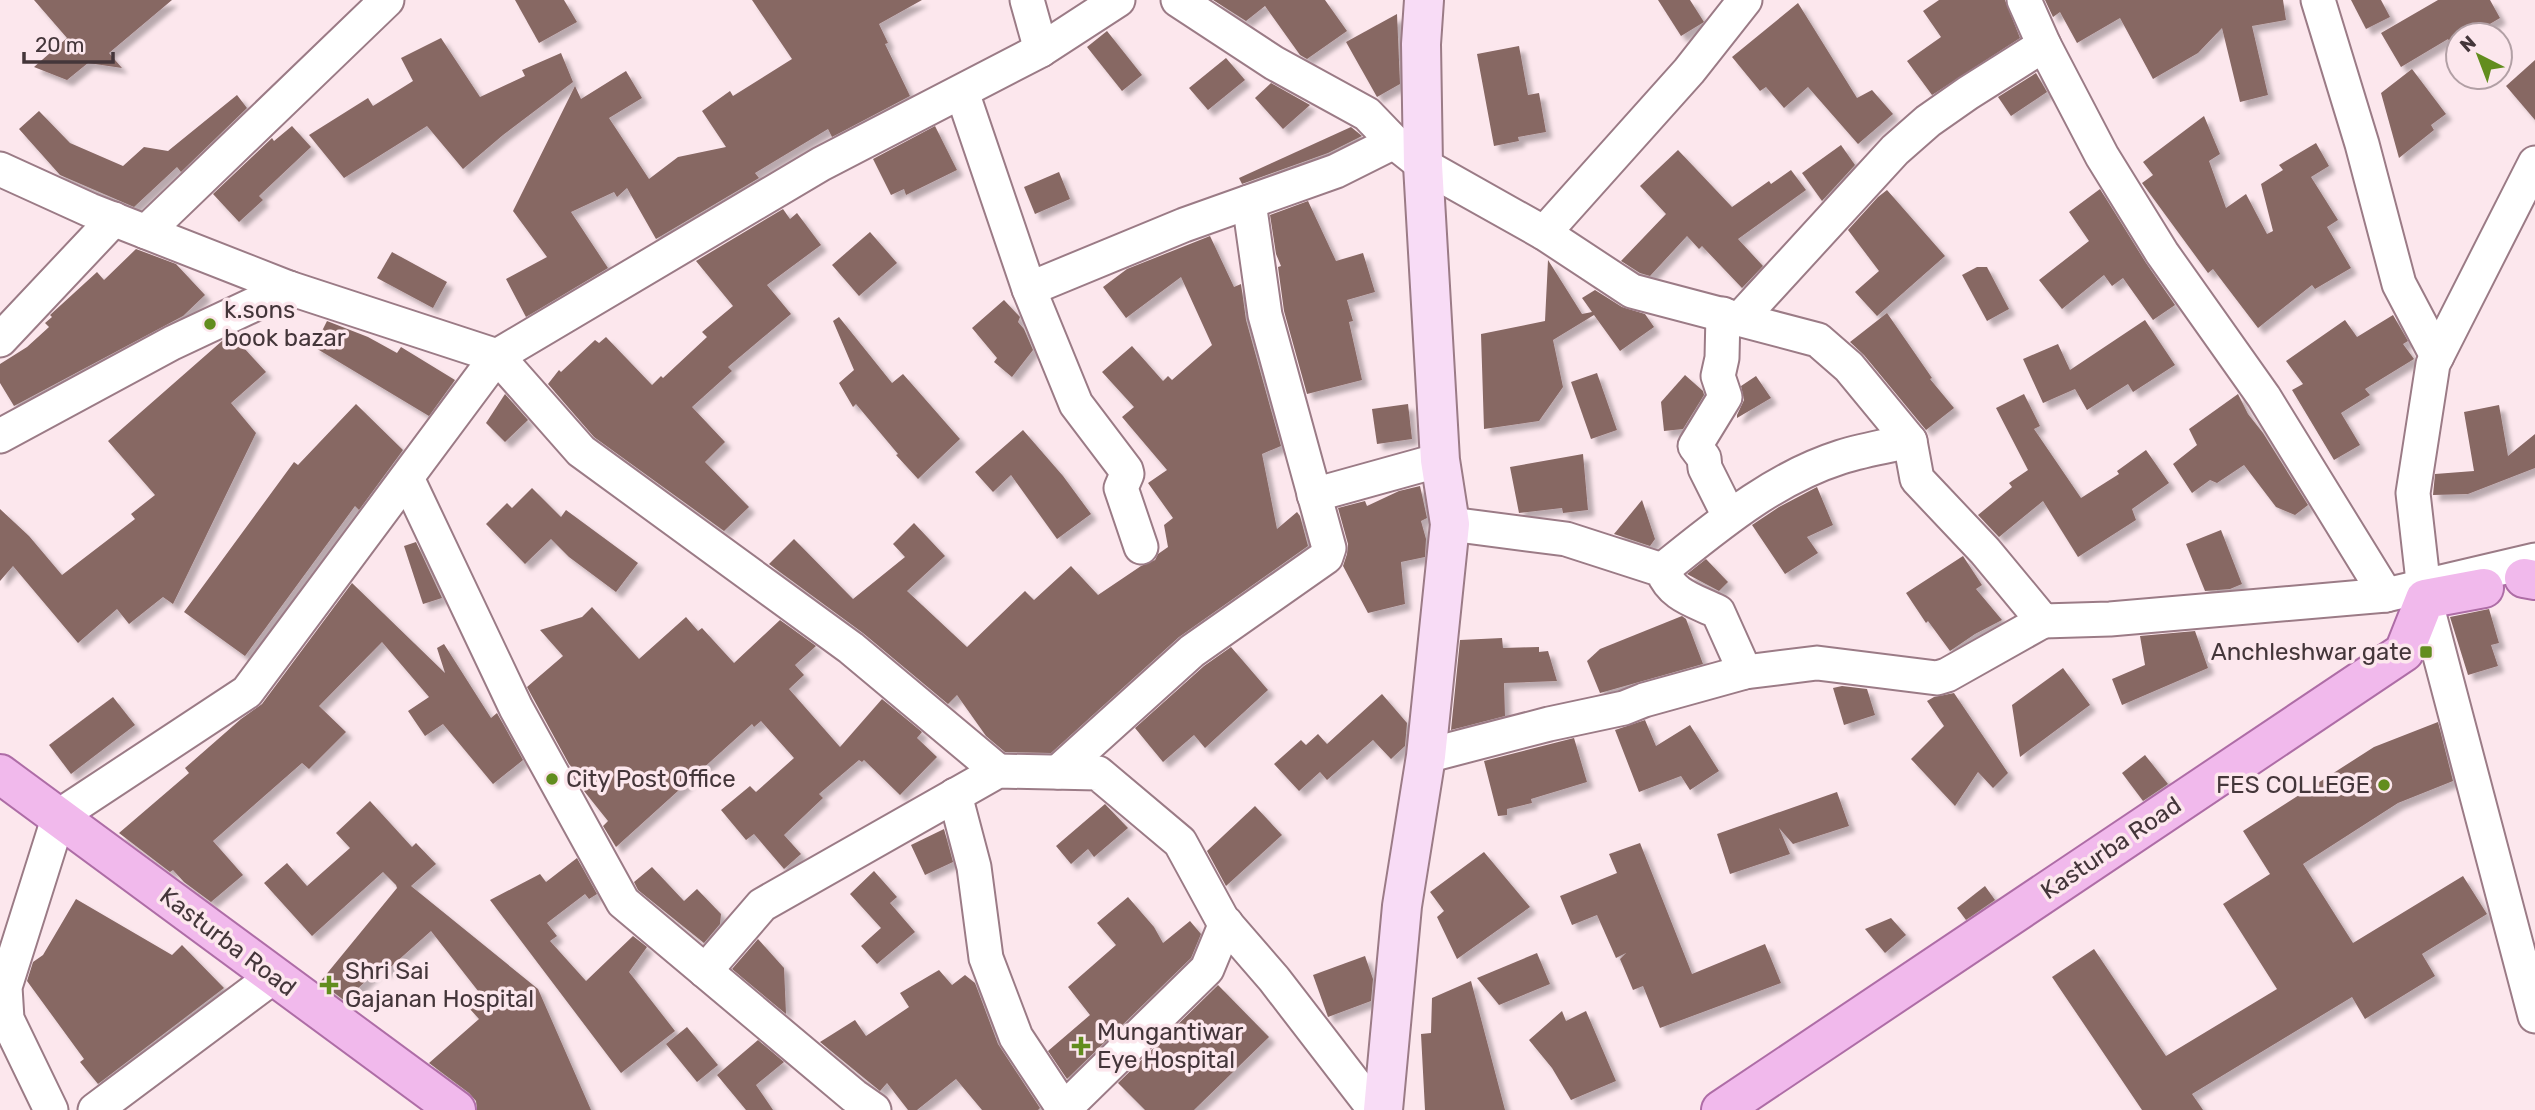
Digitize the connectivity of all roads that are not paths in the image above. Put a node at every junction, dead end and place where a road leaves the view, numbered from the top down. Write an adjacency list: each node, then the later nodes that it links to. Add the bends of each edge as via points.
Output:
1 (387, 0): 18 (street)
2 (1027, 0): 10 (street)
3 (1118, 0): 10 (street)
4 (1178, 0): 12 (street, via 1274,63 1367,114)
5 (1424, 0): 14 (street)
6 (1745, 0): 19 (street, via 1689,71)
7 (2024, 0): 9 (street)
8 (2318, 0): 25 (street, via 2399,284)
9 (2044, 45): 22 (street, via 1928,121); 38 (street, via 2102,156 2162,253 2264,397)
10 (1041, 50): 11 (street)
11 (962, 92): 21 (street); 24 (street, via 821,164)
12 (1394, 142): 14 (street); 16 (street, via 1336,171)
13 (2535, 163): 25 (street)
14 (1423, 165): 19 (street); 28 (street)
15 (0, 169): 17 (street)
16 (1249, 202): 21 (street); 30 (street, via 1265,315)
17 (114, 219): 18 (street); 23 (street)
18 (146, 232): 20 (street)
19 (1544, 233): 22 (street, via 1632,291)
20 (289, 288): 24 (street); 26 (street, via 172,343)
21 (1030, 289): 33 (street, via 1077,407 1126,470 1121,488)
22 (1731, 316): 27 (street, via 1818,340 1849,367); 31 (street, via 1718,376 1725,397 1695,446)
23 (0, 340)
24 (497, 355): 29 (street); 42 (street, via 581,451 851,648)
25 (2437, 356): 37 (street, via 2413,493)
26 (0, 436)
27 (1910, 441): 31 (street, via 1811,468); 39 (street, via 1917,479)
28 (1440, 460): 30 (street); 32 (street)
29 (407, 478): 46 (street, via 247,692); 48 (street, via 516,708 623,902)
30 (1314, 495): 43 (street, via 1329,548 1326,557 1192,651)
31 (1729, 516): 34 (street)
32 (1450, 524): 34 (street, via 1566,539); 41 (street)
33 (1141, 547)
34 (1662, 570): 40 (street, via 1679,594 1718,612)
35 (2531, 573): 37 (street)
36 (2484, 588): 37 (main road)
37 (2424, 593): 38 (street); 50 (street); 58 (main road, Kasturba Road, via 2404,652)
38 (2386, 595): 39 (street)
39 (2043, 621): 40 (street, via 1937,678 1817,663)
40 (1745, 673): 41 (street)
41 (1426, 756): 57 (street, via 1402,906)
42 (998, 771): 43 (street); 45 (street)
43 (1058, 772): 47 (street, via 1098,773 1180,842)
44 (0, 774): 46 (main road, Kasturba Road)
45 (955, 795): 48 (street, via 762,905); 51 (street, via 974,867 986,958 1016,1037)
46 (59, 816): 49 (main road, Kasturba Road); 52 (street, via 5,987 7,1018)
47 (1227, 923): 51 (street, via 1207,969); 56 (street)
48 (705, 971): 55 (street)
49 (273, 977): 53 (street); 54 (main road, Kasturba Road)
50 (2535, 1016)
51 (1063, 1109)
52 (51, 1110)
53 (95, 1110)
54 (456, 1110)
55 (874, 1110)
56 (1375, 1110)
57 (1383, 1110)
58 (1721, 1110)

